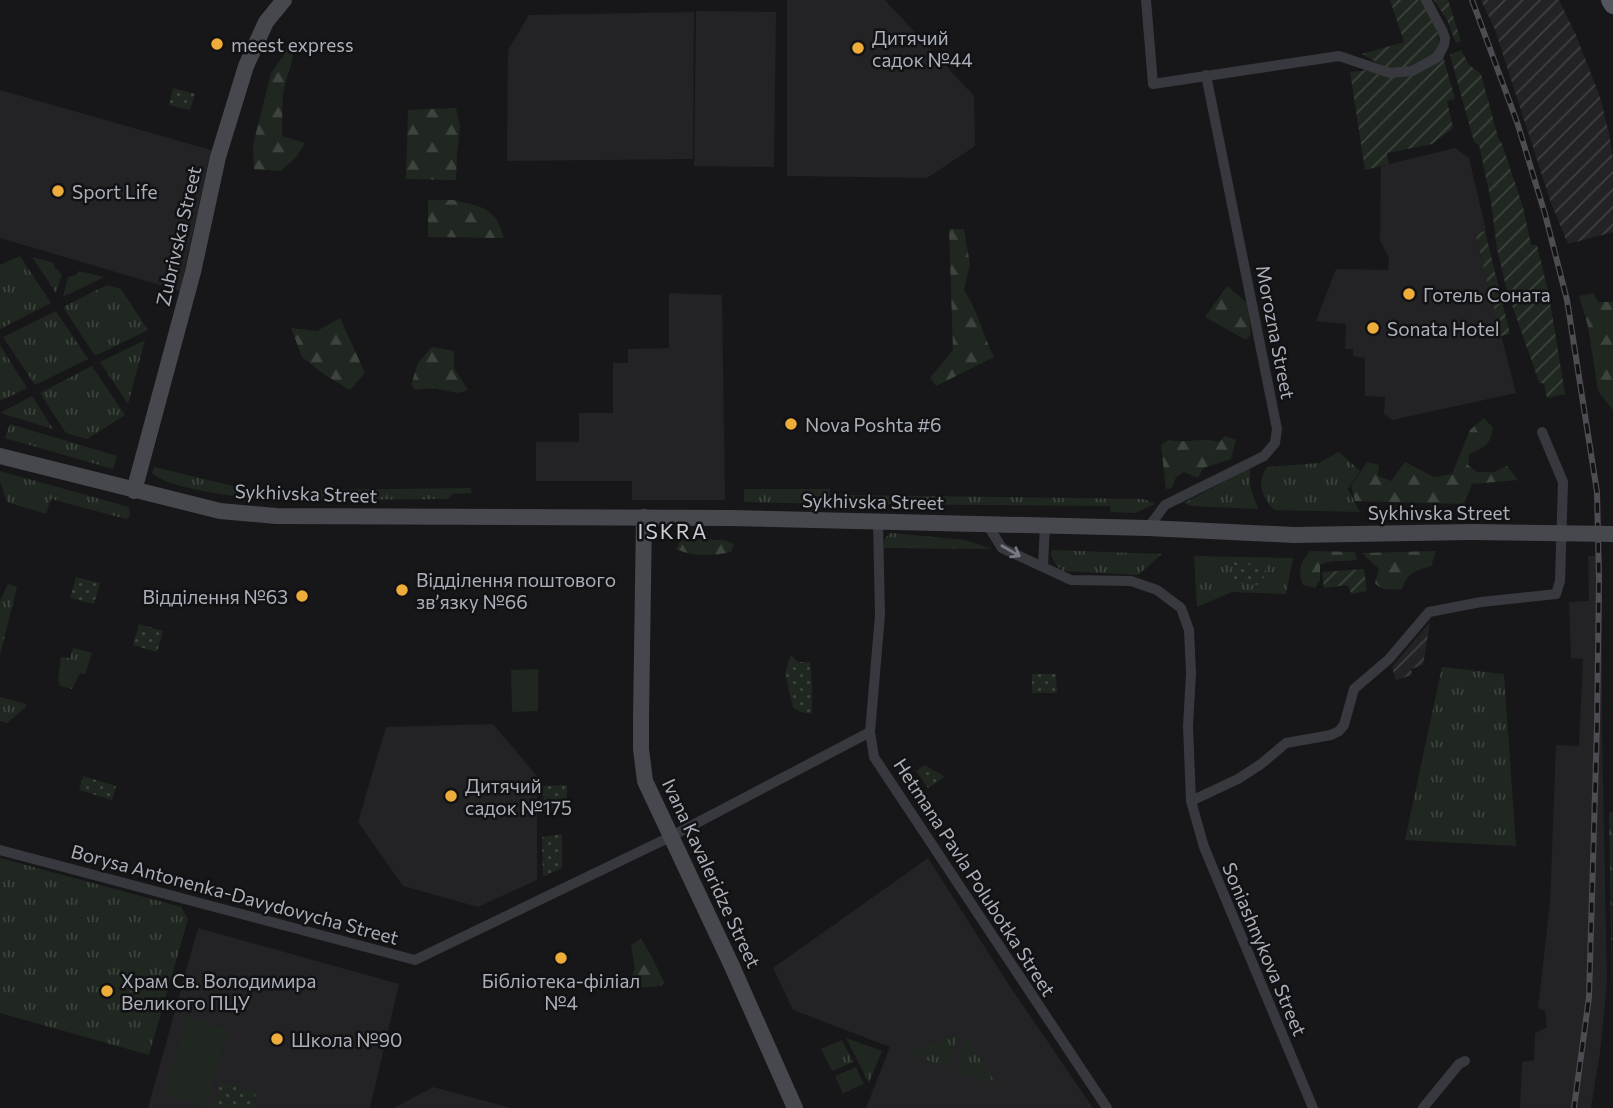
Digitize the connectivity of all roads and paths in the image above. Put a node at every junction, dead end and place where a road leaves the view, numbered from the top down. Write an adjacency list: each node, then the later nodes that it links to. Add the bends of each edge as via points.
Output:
1 (284, 0): 9 (main road, Zubrivska Street, via 266,22 246,66 218,157 193,272)
2 (1146, 0): 6 (street, via 1153,84)
3 (1426, 0): 6 (street, via 1445,38 1442,51 1429,64 1404,73 1339,56)
4 (1609, 0): 5 (main road)
5 (1613, 5)
6 (1206, 75): 14 (street, Morozna Street, via 1277,429 1275,443 1264,456 1165,505)
7 (1542, 432): 18 (street, via 1563,482 1556,594 1429,612 1389,659 1354,689 1339,731 1286,743 1238,779)
8 (0, 456): 9 (main road, Sykhivska Street)
9 (134, 491): 10 (main road, Sykhivska Street, via 220,511 276,516)
10 (644, 517): 11 (main road, Sykhivska Street); 19 (main road, Ivana Kavaleridze Street, via 641,749 645,781)
11 (878, 523): 12 (main road, Sykhivska Street); 17 (street, Hetmana Pavla Polubotka Street, via 880,615)
12 (988, 524): 13 (main road, Sykhivska Street); 16 (street, Soniashnykova Street, one-way to 16, via 1002,548)
13 (1045, 525): 14 (main road, Sykhivska Street); 16 (street)
14 (1148, 528): 15 (main road, Sykhivska Street, bridge, via 1294,535)
15 (1613, 534)
16 (1043, 567): 18 (street, Soniashnykova Street, via 1070,579 1131,581 1157,590 1181,608 1189,629)
17 (870, 732): 19 (street, Borysa Antonenka-Davydovycha Street); 23 (street, Hetmana Pavla Polubotka Street, via 874,757)
18 (1191, 802): 24 (street, Soniashnykova Street, via 1204,847)
19 (670, 837): 20 (street, Borysa Antonenka-Davydovycha Street, via 415,960); 22 (main road, Ivana Kavaleridze Street)
20 (0, 850)
21 (1465, 1061): 25 (street)
22 (795, 1108)
23 (1107, 1108)
24 (1313, 1108)
25 (1423, 1108)

